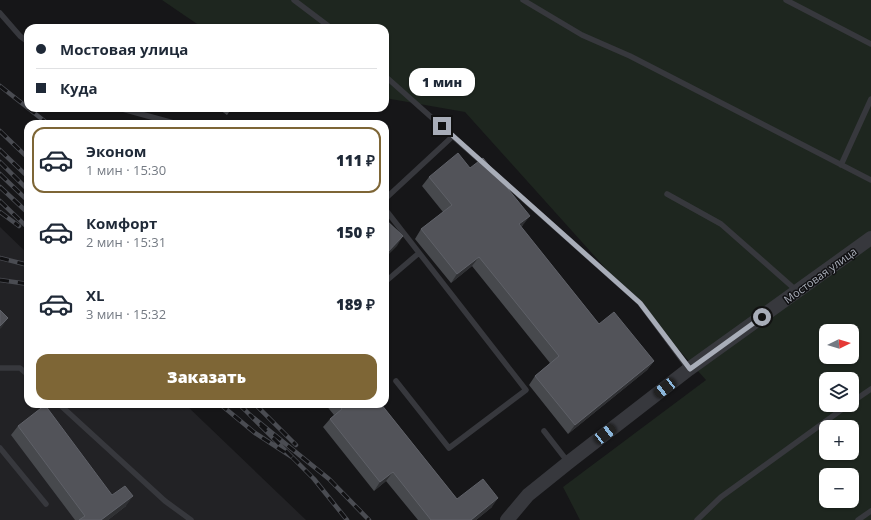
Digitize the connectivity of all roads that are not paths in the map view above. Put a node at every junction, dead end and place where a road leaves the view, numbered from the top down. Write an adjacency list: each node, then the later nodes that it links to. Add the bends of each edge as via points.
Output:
1 (294, 0): 5 (lane)
2 (522, 0): 13 (lane, via 582,35 630,56)
3 (786, 0): 7 (lane)
4 (0, 13): 6 (lane)
5 (327, 24)
6 (24, 39)
7 (871, 44)
8 (389, 80): 12 (lane)
9 (871, 99): 13 (lane)
10 (134, 112): 11 (lane)
11 (163, 120)
12 (453, 136): 16 (lane); 23 (lane, via 640,303)
13 (841, 165): 14 (lane)
14 (871, 180)
15 (667, 194): 21 (lane, via 721,224)
16 (389, 195)
17 (389, 214): 19 (lane)
18 (871, 238): 21 (street, Мостовая улица)
19 (419, 253): 20 (lane); 25 (lane, via 526,390 449,448)
20 (389, 279)
21 (798, 291): 23 (street, Мостовая улица)
22 (0, 368): 24 (lane, via 20,368)
23 (690, 369): 32 (street, Мостовая улица)
24 (24, 372)
25 (396, 381)
26 (871, 388): 27 (lane)
27 (859, 397)
28 (63, 408): 35 (lane, via 165,501)
29 (838, 412): 37 (lane, via 721,497)
30 (544, 431): 32 (lane)
31 (0, 448): 33 (lane)
32 (569, 462): 36 (street, Мостовая улица, via 528,495)
33 (46, 504)
34 (871, 511): 38 (lane)
35 (191, 520)
36 (507, 520)
37 (697, 520)
38 (858, 520)

